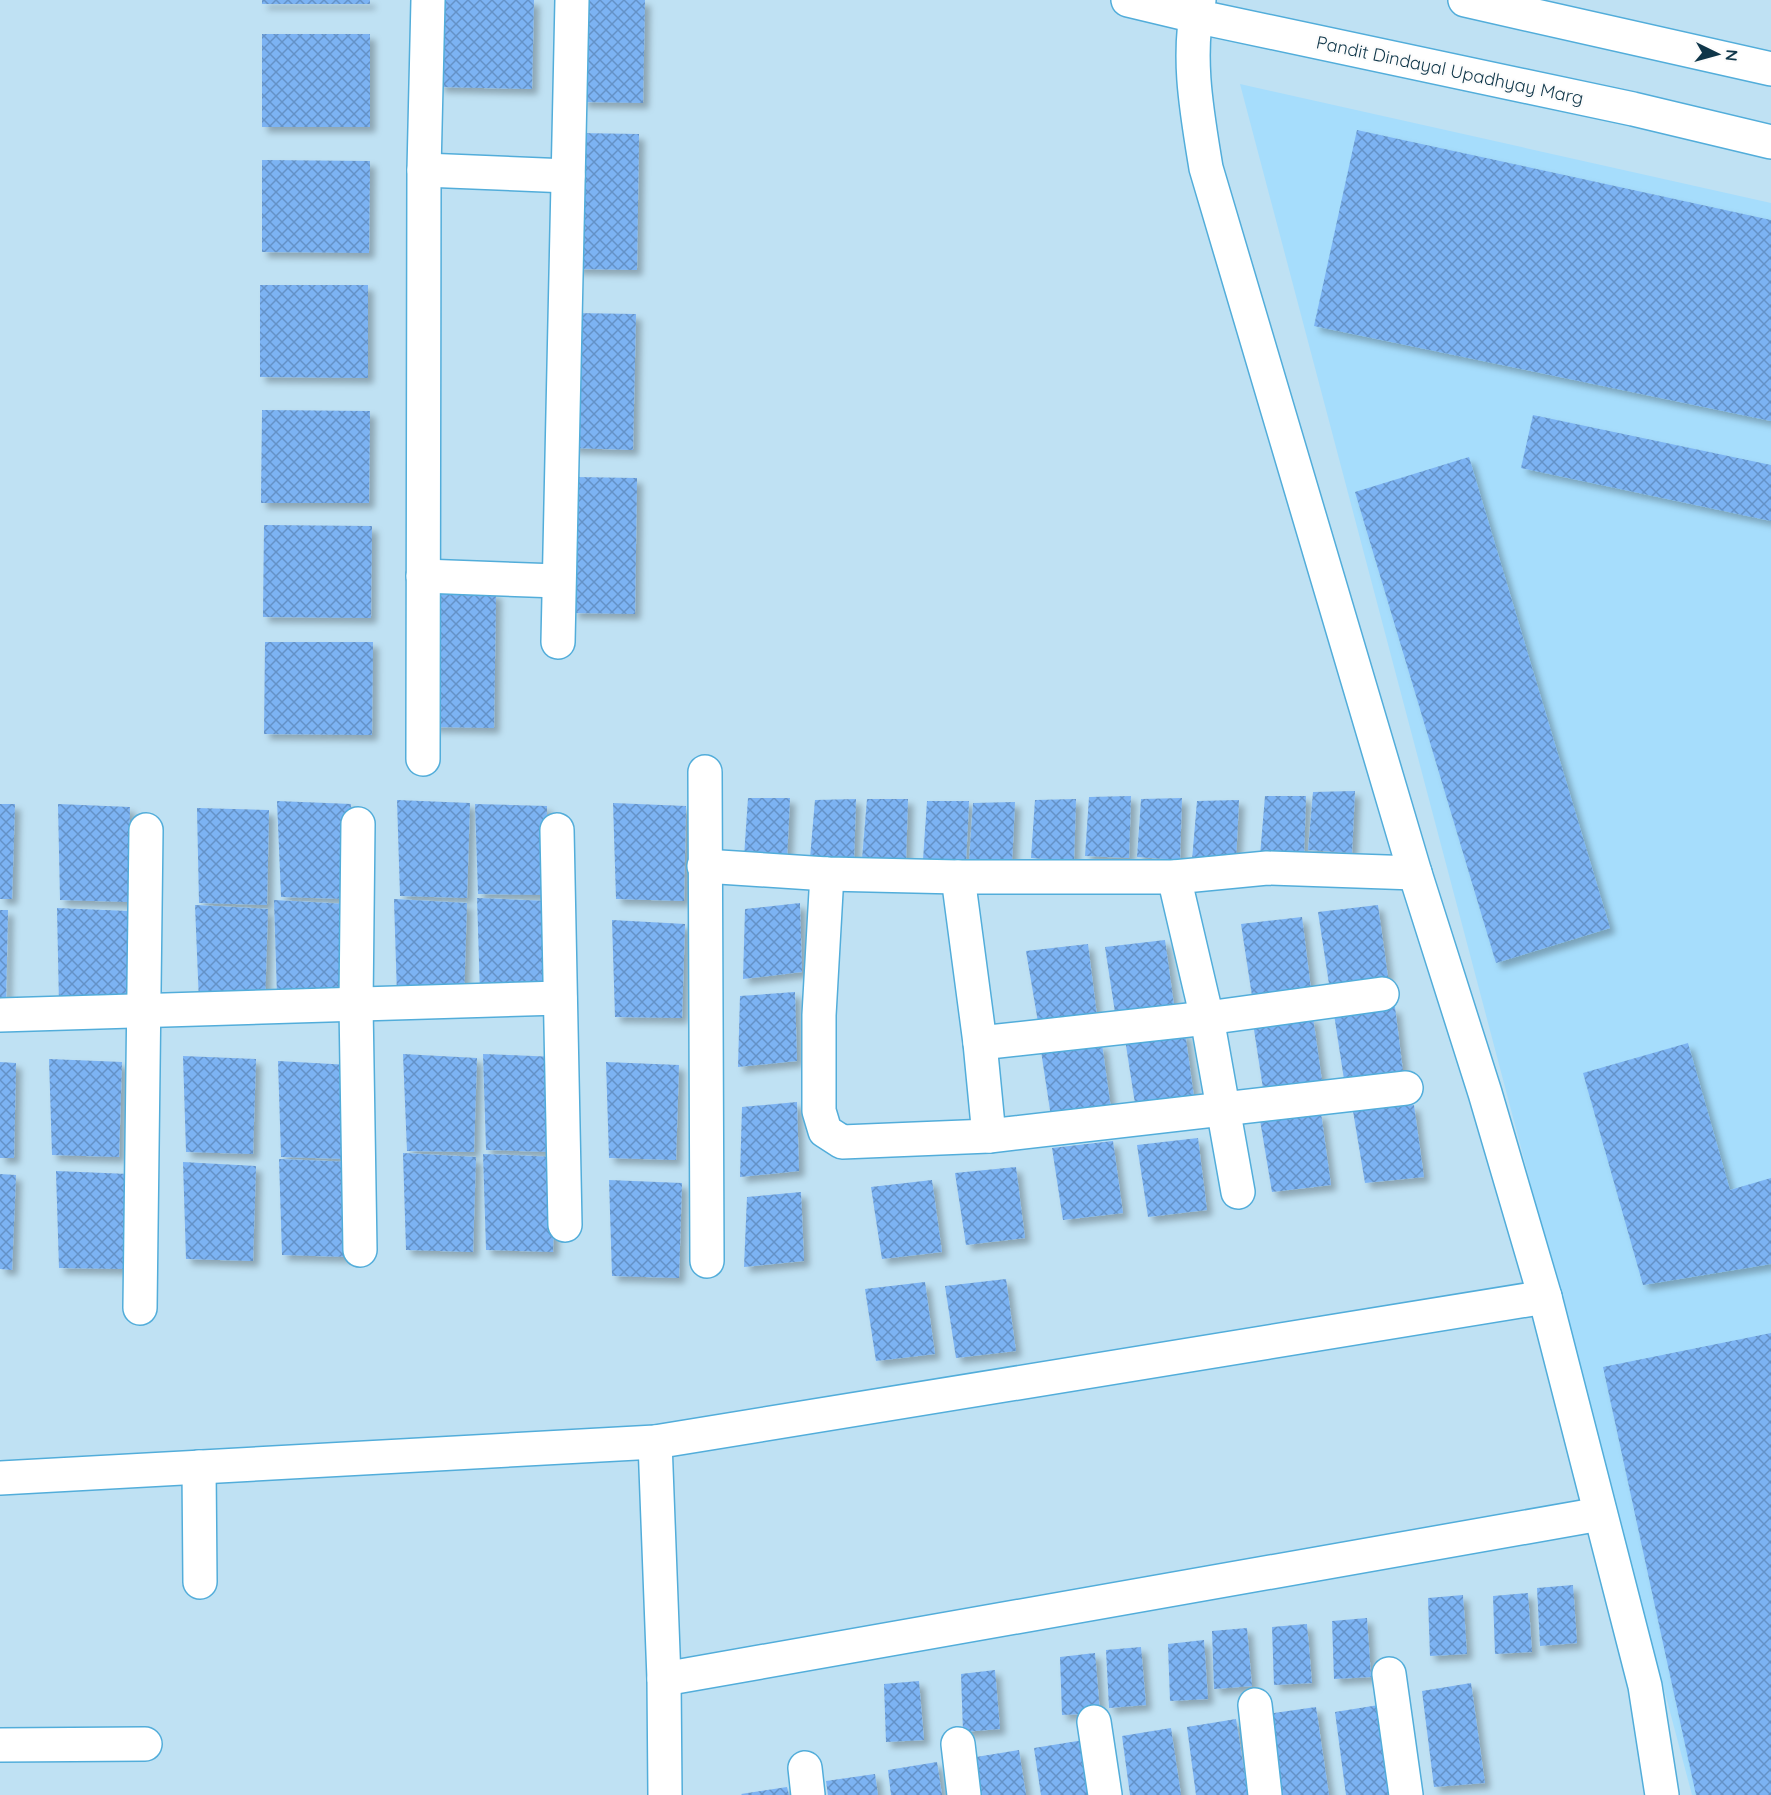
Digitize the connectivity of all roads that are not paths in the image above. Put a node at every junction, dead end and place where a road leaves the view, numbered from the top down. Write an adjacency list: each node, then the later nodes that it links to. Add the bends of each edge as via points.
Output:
1 (428, 0): 8 (street)
2 (572, 0): 9 (street)
3 (1128, 0): 5 (street, Pandit Dindayal Upadhyay Marg)
4 (1465, 0): 6 (street)
5 (1197, 8): 7 (street, Pandit Dindayal Upadhyay Marg); 19 (street, via 1193,90 1206,168)
6 (1771, 69)
7 (1771, 142)
8 (424, 170): 9 (street); 10 (street)
9 (568, 176): 11 (street)
10 (423, 576): 11 (street); 13 (street)
11 (558, 581): 12 (street)
12 (558, 642)
13 (423, 759)
14 (705, 772): 18 (street)
15 (358, 824): 25 (street)
16 (146, 830): 26 (street)
17 (557, 830): 24 (street)
18 (704, 866): 20 (street); 36 (street)
19 (1415, 873): 22 (street, via 1267,868); 37 (street)
20 (827, 874): 21 (street); 32 (street, via 818,1081 819,1111 825,1131 842,1142)
21 (957, 877): 22 (street); 29 (street)
22 (1174, 877): 28 (street)
23 (1382, 994): 28 (street)
24 (560, 998): 25 (street); 34 (street)
25 (356, 1005): 26 (street); 35 (street)
26 (144, 1011): 27 (street); 38 (street)
27 (0, 1015)
28 (1207, 1018): 29 (street); 31 (street)
29 (980, 1043): 32 (street)
30 (1406, 1088): 31 (street)
31 (1225, 1110): 32 (street); 33 (street)
32 (989, 1136)
33 (1238, 1192)
34 (565, 1225)
35 (360, 1250)
36 (707, 1260)
37 (1545, 1297): 39 (street); 42 (street)
38 (140, 1308)
39 (655, 1442): 40 (street); 45 (street)
40 (200, 1467): 41 (street); 43 (street)
41 (0, 1478)
42 (1600, 1514): 45 (street); 56 (street, via 1645,1686)
43 (200, 1582)
44 (1389, 1674): 55 (street)
45 (664, 1679): 51 (street)
46 (1255, 1705): 54 (street)
47 (1094, 1722): 53 (street)
48 (145, 1744): 50 (street)
49 (958, 1744): 52 (street)
50 (0, 1745)
51 (665, 1795)
52 (964, 1795)
53 (1105, 1795)
54 (1265, 1795)
55 (1406, 1795)
56 (1662, 1795)

